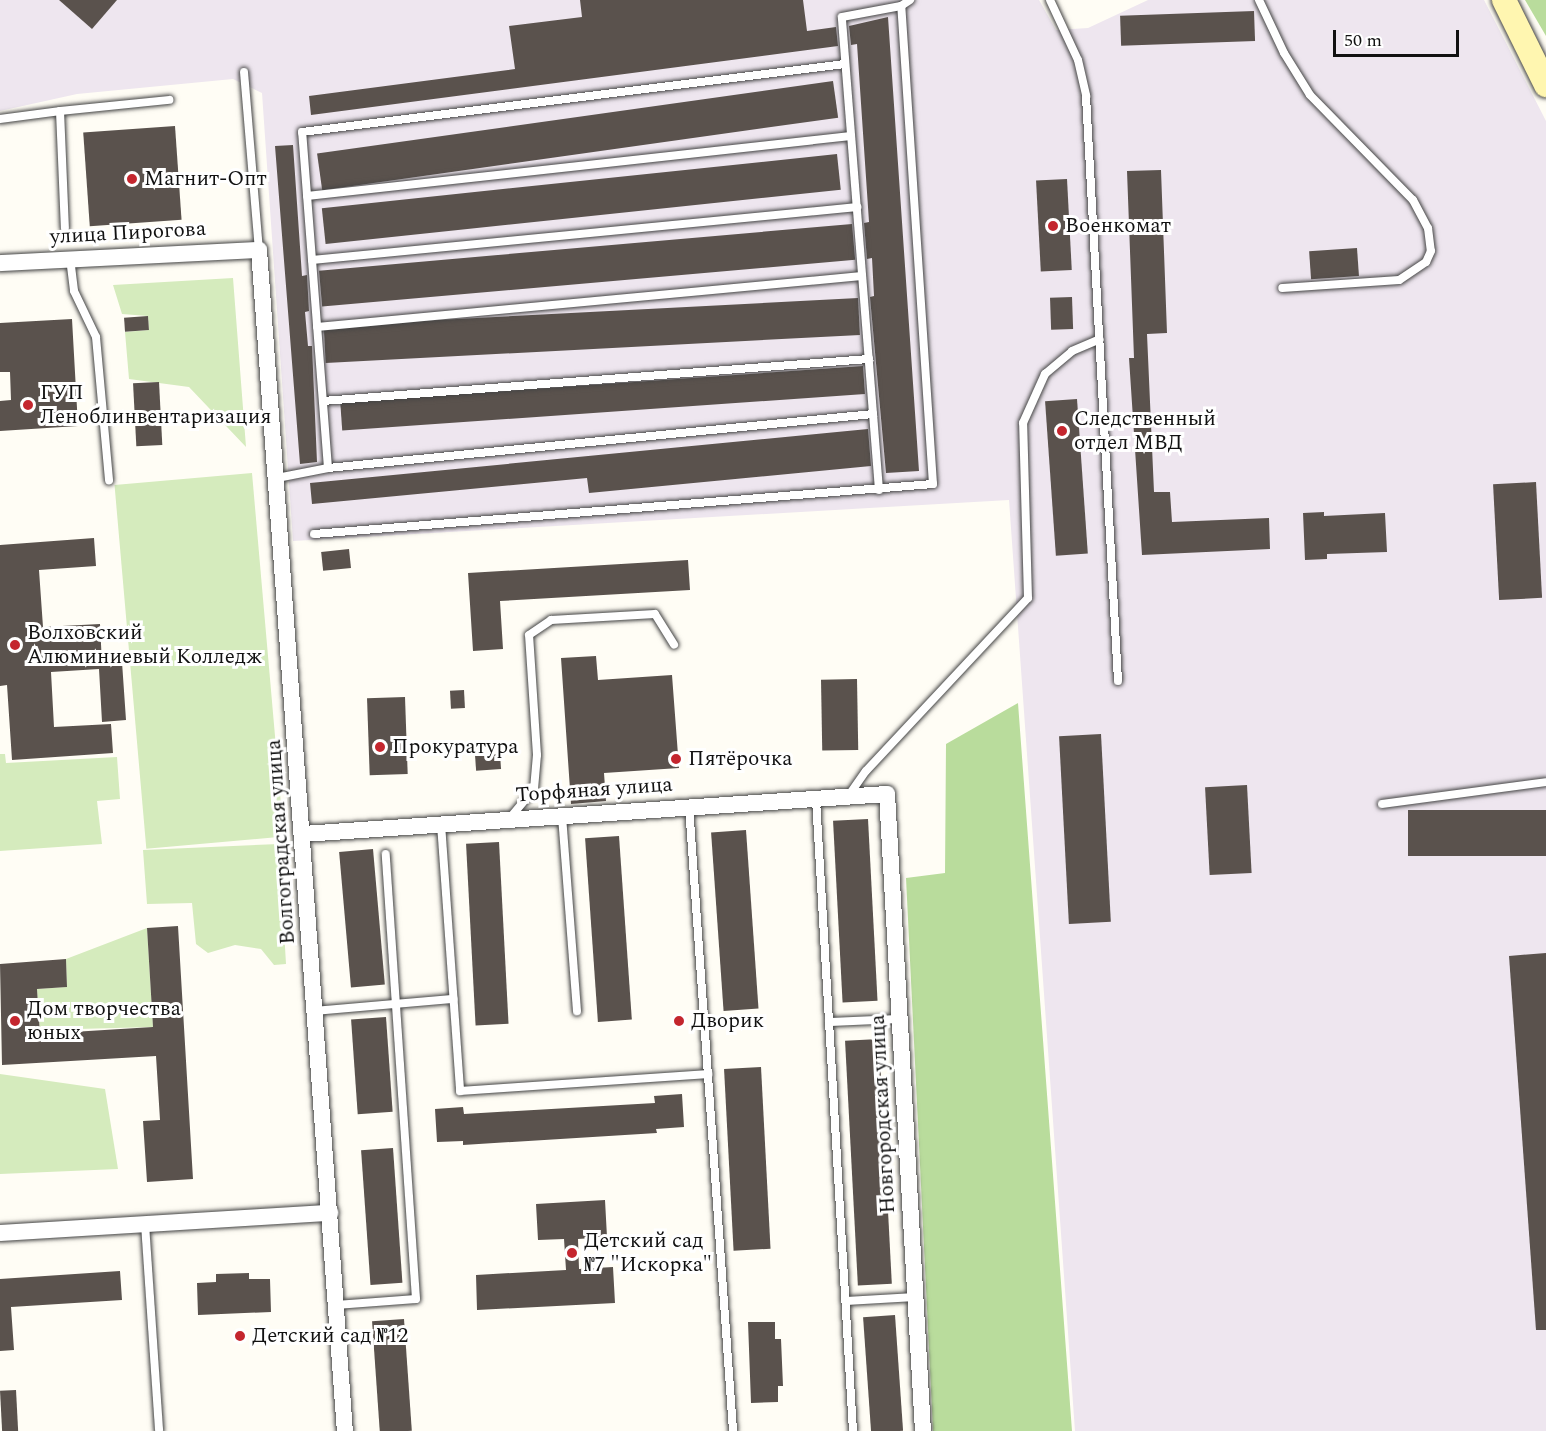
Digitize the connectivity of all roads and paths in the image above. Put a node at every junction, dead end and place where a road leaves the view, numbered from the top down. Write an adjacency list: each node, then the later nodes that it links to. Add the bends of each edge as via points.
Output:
1 (910, 0): 5 (lane)
2 (1050, 0): 23 (lane, via 1078,60 1086,96)
3 (1259, 0): 21 (lane, via 1310,95 1413,200 1428,228 1431,250 1426,262 1399,280)
4 (1504, 0): 8 (street)
5 (901, 6): 6 (lane, via 842,17); 30 (lane, via 933,484)
6 (845, 64): 12 (lane); 13 (lane, via 302,132)
7 (244, 72): 16 (lane)
8 (1546, 85)
9 (169, 100): 10 (lane)
10 (60, 111): 11 (lane); 15 (lane)
11 (0, 118)
12 (851, 136): 13 (lane); 14 (lane)
13 (307, 196): 18 (lane)
14 (857, 207): 18 (lane); 20 (lane)
15 (65, 228)
16 (259, 250): 17 (street, улица Пирогова); 28 (street, Волгоградская улица)
17 (70, 258): 19 (street, улица Пирогова); 29 (lane, via 74,291 96,337)
18 (312, 260): 22 (lane)
19 (0, 263)
20 (862, 276): 22 (lane); 24 (lane)
21 (1282, 288)
22 (317, 327): 25 (lane)
23 (1100, 339): 33 (lane); 36 (lane, via 1072,351 1045,374 1023,423 1028,598 866,771)
24 (869, 359): 25 (lane); 26 (lane)
25 (323, 401): 27 (lane)
26 (873, 414): 27 (lane); 30 (lane)
27 (328, 468): 28 (lane)
28 (277, 478): 43 (street, Волгоградская улица)
29 (109, 480)
30 (879, 490): 31 (lane)
31 (314, 534)
32 (674, 645): 41 (lane, via 655,614 551,620 529,635 537,755 534,789)
33 (1118, 681)
34 (1546, 782): 38 (lane)
35 (887, 794): 36 (street, Торфяная улица); 49 (street, Новгородская улица)
36 (849, 796): 37 (street, Торфяная улица)
37 (816, 798): 39 (street, Торфяная улица); 50 (lane)
38 (1382, 804)
39 (689, 806): 40 (street, Торфяная улица); 51 (lane)
40 (562, 815): 41 (street, Торфяная улица); 48 (lane)
41 (509, 819): 42 (street, Торфяная улица)
42 (441, 824): 43 (street, Торфяная улица); 45 (lane)
43 (303, 834): 47 (street, Волгоградская улица)
44 (386, 855): 46 (lane)
45 (453, 999): 46 (lane); 51 (lane, via 460,1091)
46 (396, 1004): 47 (lane); 57 (lane, via 416,1299)
47 (315, 1011): 52 (street, Волгоградская улица)
48 (577, 1011)
49 (900, 1019): 50 (lane); 55 (street, Новгородская улица)
50 (829, 1022): 56 (lane)
51 (708, 1074): 60 (lane)
52 (330, 1213): 53 (street); 57 (street, Волгоградская улица)
53 (145, 1224): 54 (street); 58 (lane)
54 (0, 1233)
55 (915, 1297): 56 (lane); 62 (street, Новгородская улица)
56 (846, 1301): 61 (lane)
57 (336, 1305): 59 (street, Волгоградская улица)
58 (159, 1431)
59 (345, 1431)
60 (733, 1431)
61 (853, 1431)
62 (923, 1431)

